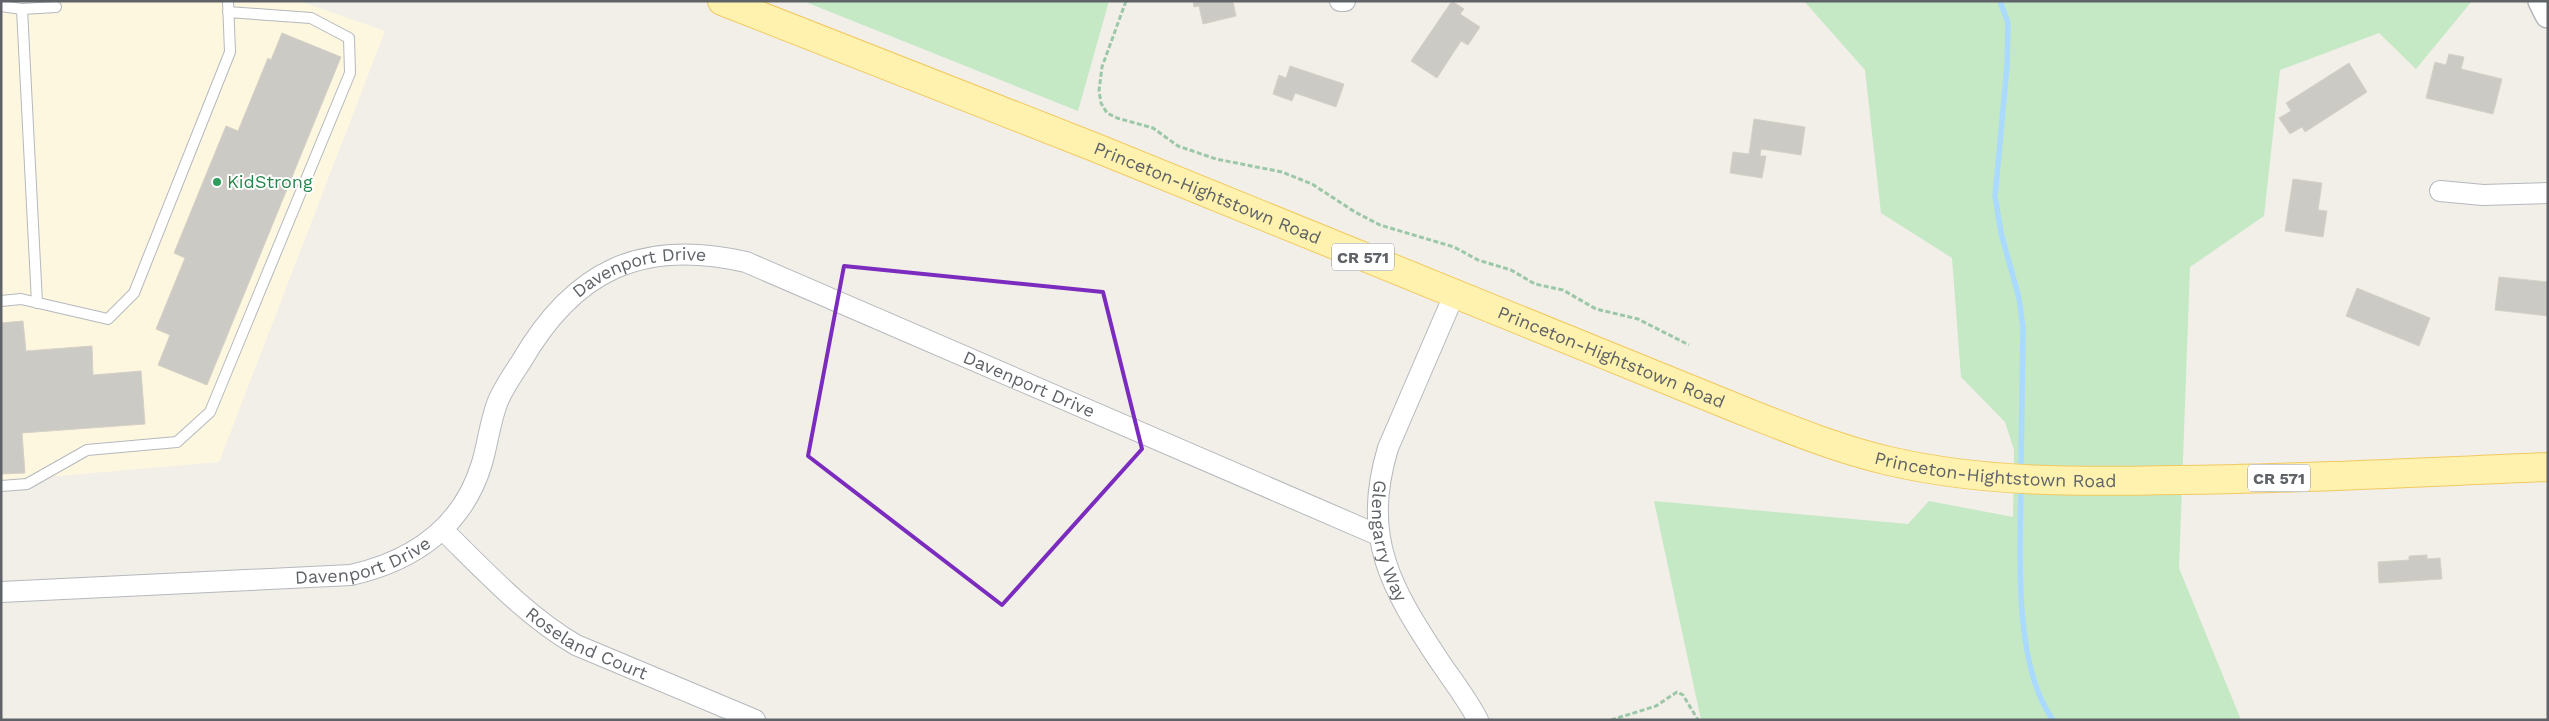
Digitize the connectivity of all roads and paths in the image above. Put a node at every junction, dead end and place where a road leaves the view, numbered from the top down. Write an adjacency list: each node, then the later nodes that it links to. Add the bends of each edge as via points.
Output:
1 (228, 1): 10 (lane)
2 (722, 1): 14 (main road, Princeton-Hightstown Road / CR 571, via 1094,146)
3 (1126, 1): 17 (path, via 1102,67 1099,91 1106,113 1153,128 1178,146 1216,159 1282,172 1312,184 1380,225 1454,247 1478,260 1511,270 1535,284 1564,290 1596,309 1638,319)
4 (1340, 1): 5 (street)
5 (1345, 1)
6 (2541, 1): 11 (street)
7 (1, 6): 9 (lane)
8 (56, 7): 9 (lane)
9 (22, 9): 16 (lane)
10 (228, 12): 16 (lane, via 230,52 134,293 108,319); 19 (lane, via 311,18 349,38 350,72 210,412 177,442 86,450 28,484)
11 (2548, 15)
12 (2440, 192): 13 (street, via 2531,195)
13 (2548, 192)
14 (1454, 295): 18 (main road, Princeton-Hightstown Road / CR 571, via 1741,410 1846,448 1888,461 1923,467 2048,482 2257,479); 21 (street, Glengarry Way, via 1388,448 1376,503)
15 (1, 301): 16 (lane)
16 (36, 303)
17 (1689, 345)
18 (2548, 467)
19 (1, 486)
20 (443, 530): 21 (street, Davenport Drive, via 472,489 499,399 538,333 556,310 601,275 655,256 683,253 715,255 746,262); 22 (street, Davenport Drive, via 401,560 351,575); 23 (street, Roseland Court, via 523,609 548,629 576,645)
21 (1378, 535): 24 (street, Glengarry Way, via 1394,587)
22 (1, 592)
23 (755, 720)
24 (1478, 720)
25 (1611, 720): 26 (path, via 1656,706 1677,692 1695,711)
26 (1698, 720)

